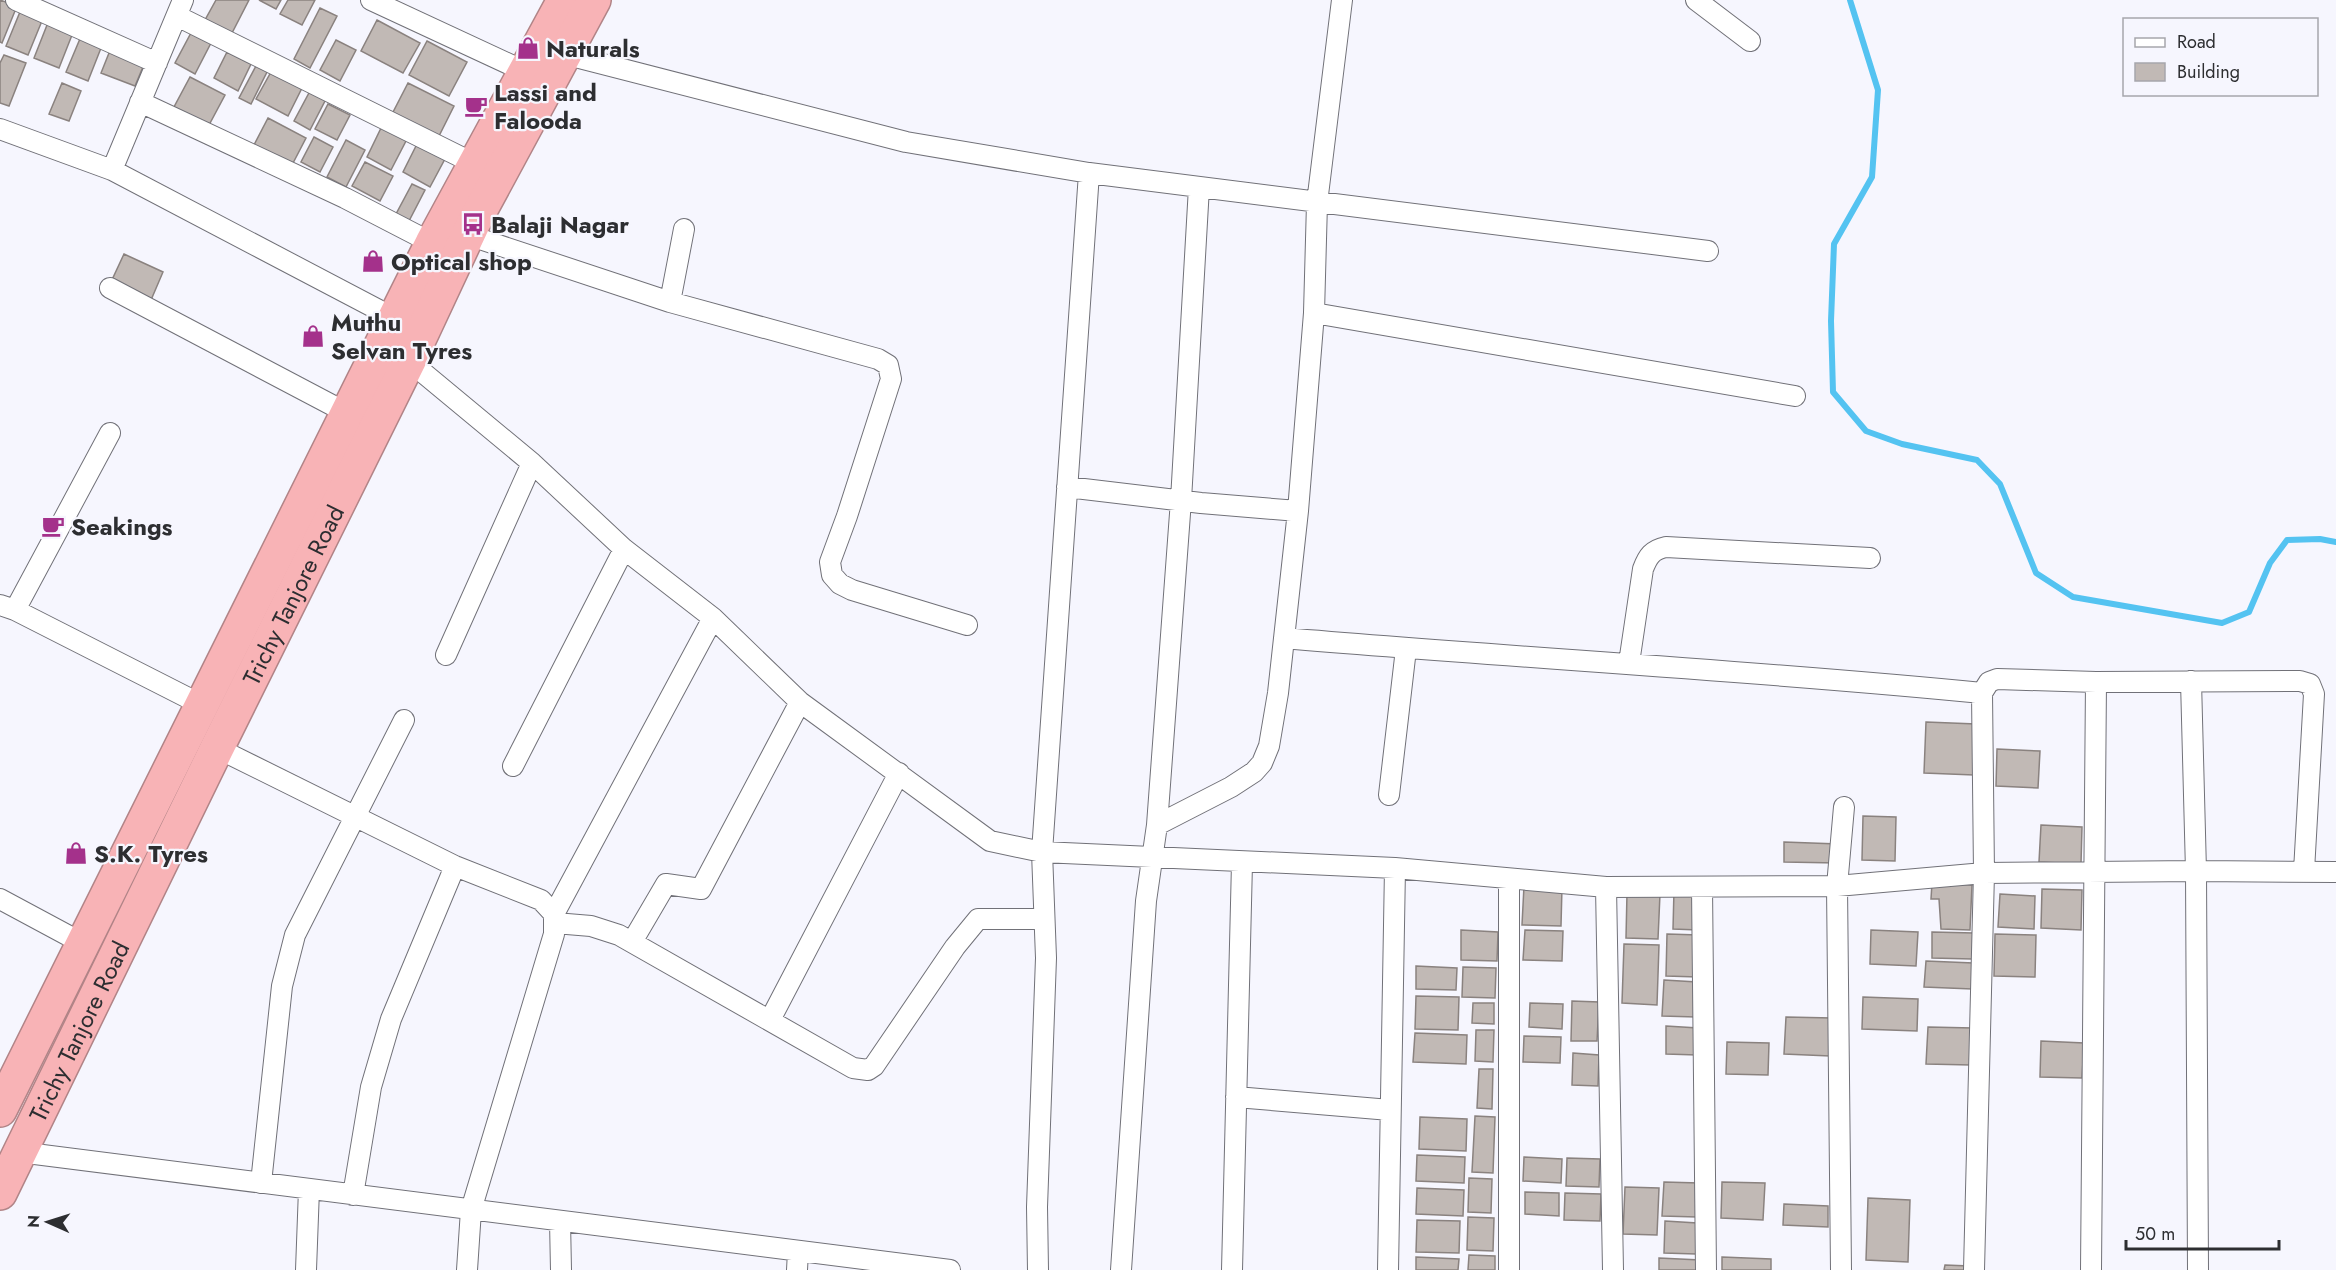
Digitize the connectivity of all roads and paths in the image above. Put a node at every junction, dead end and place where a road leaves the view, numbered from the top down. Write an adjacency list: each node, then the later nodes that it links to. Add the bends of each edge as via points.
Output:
1 (16, 0): 10 (street)
2 (371, 0): 11 (street)
3 (564, 0): 11 (highway, Trichy Tanjore Road)
4 (594, 0): 9 (highway, Trichy Tanjore Road)
5 (1342, 0): 18 (street)
6 (1696, 0): 8 (street)
7 (180, 8): 10 (street); 14 (street)
8 (1750, 41)
9 (564, 54): 16 (street, via 906,142); 20 (highway, Trichy Tanjore Road)
10 (157, 63): 12 (street)
11 (526, 72): 14 (highway, Trichy Tanjore Road)
12 (140, 102): 15 (street); 21 (street)
13 (0, 129): 15 (street)
14 (475, 164): 21 (highway, Trichy Tanjore Road)
15 (112, 170): 26 (street)
16 (1089, 173): 17 (street); 32 (street)
17 (1199, 187): 18 (street); 33 (street)
18 (1317, 203): 22 (street); 25 (street)
19 (684, 229): 24 (street)
20 (468, 235): 24 (street); 27 (highway, Trichy Tanjore Road)
21 (432, 243): 26 (highway, Trichy Tanjore Road)
22 (1708, 251)
23 (110, 288): 29 (street)
24 (670, 302): 39 (street, via 878,358 888,365 891,379 830,562 832,575 852,590)
25 (1314, 313): 28 (street); 34 (street)
26 (394, 318): 29 (highway, Trichy Tanjore Road)
27 (409, 361): 31 (street); 50 (highway, Trichy Tanjore Road)
28 (1795, 396)
29 (347, 413): 48 (highway, Trichy Tanjore Road)
30 (110, 433): 37 (street)
31 (532, 462): 35 (street); 42 (street)
32 (1067, 487): 33 (street); 57 (street)
33 (1181, 500): 34 (street); 56 (street)
34 (1298, 511): 40 (street)
35 (624, 549): 38 (street); 51 (street)
36 (1870, 558): 43 (street, via 1656,549 1643,569)
37 (7, 607): 48 (street)
38 (713, 618): 47 (street); 72 (street)
39 (967, 625)
40 (1284, 638): 41 (street); 56 (street, via 1269,746 1262,763 1231,787)
41 (1406, 649): 43 (street); 53 (street)
42 (446, 656)
43 (1629, 663): 46 (street)
44 (2191, 681): 45 (street); 63 (street); 64 (street, via 2310,684 2314,705)
45 (2096, 682): 46 (street, via 1997,679 1989,682); 62 (street)
46 (1982, 693): 66 (street)
47 (800, 702): 52 (street); 74 (street, via 701,889 666,884)
48 (202, 705): 75 (highway, Trichy Tanjore Road)
49 (404, 720): 55 (street)
50 (217, 748): 55 (street); 80 (highway, Trichy Tanjore Road)
51 (513, 766)
52 (900, 773): 57 (street, via 990,841); 76 (street)
53 (1389, 795)
54 (1844, 807): 68 (street)
55 (355, 816): 60 (street); 81 (street, via 296,935 282,986)
56 (1157, 825): 58 (street)
57 (1042, 852): 58 (street); 73 (street)
58 (1153, 857): 59 (street); 94 (street, via 1146,901)
59 (1242, 863): 61 (street); 77 (street)
60 (455, 866): 72 (street, via 541,900); 84 (street, via 391,1019 371,1087)
61 (1395, 868): 67 (street); 79 (street)
62 (2095, 871): 63 (street); 66 (street); 102 (street)
63 (2196, 871): 64 (street); 103 (street)
64 (2304, 871): 65 (street)
65 (2336, 872)
66 (1984, 873): 68 (street); 101 (street)
67 (1509, 879): 69 (street); 97 (street)
68 (1837, 886): 70 (street); 100 (street)
69 (1606, 887): 70 (street); 98 (street)
70 (1702, 887): 99 (street)
71 (0, 899): 75 (street)
72 (554, 919): 74 (street); 85 (street, via 554,934)
73 (1044, 924): 76 (street, via 978,919 868,1070 853,1068); 93 (street)
74 (625, 938): 76 (street)
75 (82, 943): 78 (highway, Trichy Tanjore Road)
76 (770, 1020)
77 (1236, 1097): 79 (street); 95 (street)
78 (0, 1110)
79 (1390, 1110): 96 (street)
80 (19, 1152): 81 (street); 83 (highway, Trichy Tanjore Road)
81 (261, 1183): 82 (street)
82 (309, 1189): 84 (street); 89 (street)
83 (0, 1193)
84 (353, 1195): 85 (street)
85 (471, 1210): 86 (street); 90 (street)
86 (560, 1221): 87 (street); 91 (street)
87 (798, 1260): 88 (street)
88 (906, 1266): 92 (street)
89 (306, 1270)
90 (467, 1270)
91 (561, 1270)
92 (950, 1270)
93 (1038, 1270)
94 (1121, 1270)
95 (1232, 1270)
96 (1388, 1270)
97 (1509, 1270)
98 (1613, 1270)
99 (1706, 1270)
100 (1841, 1270)
101 (1974, 1270)
102 (2091, 1270)
103 (2198, 1270)

